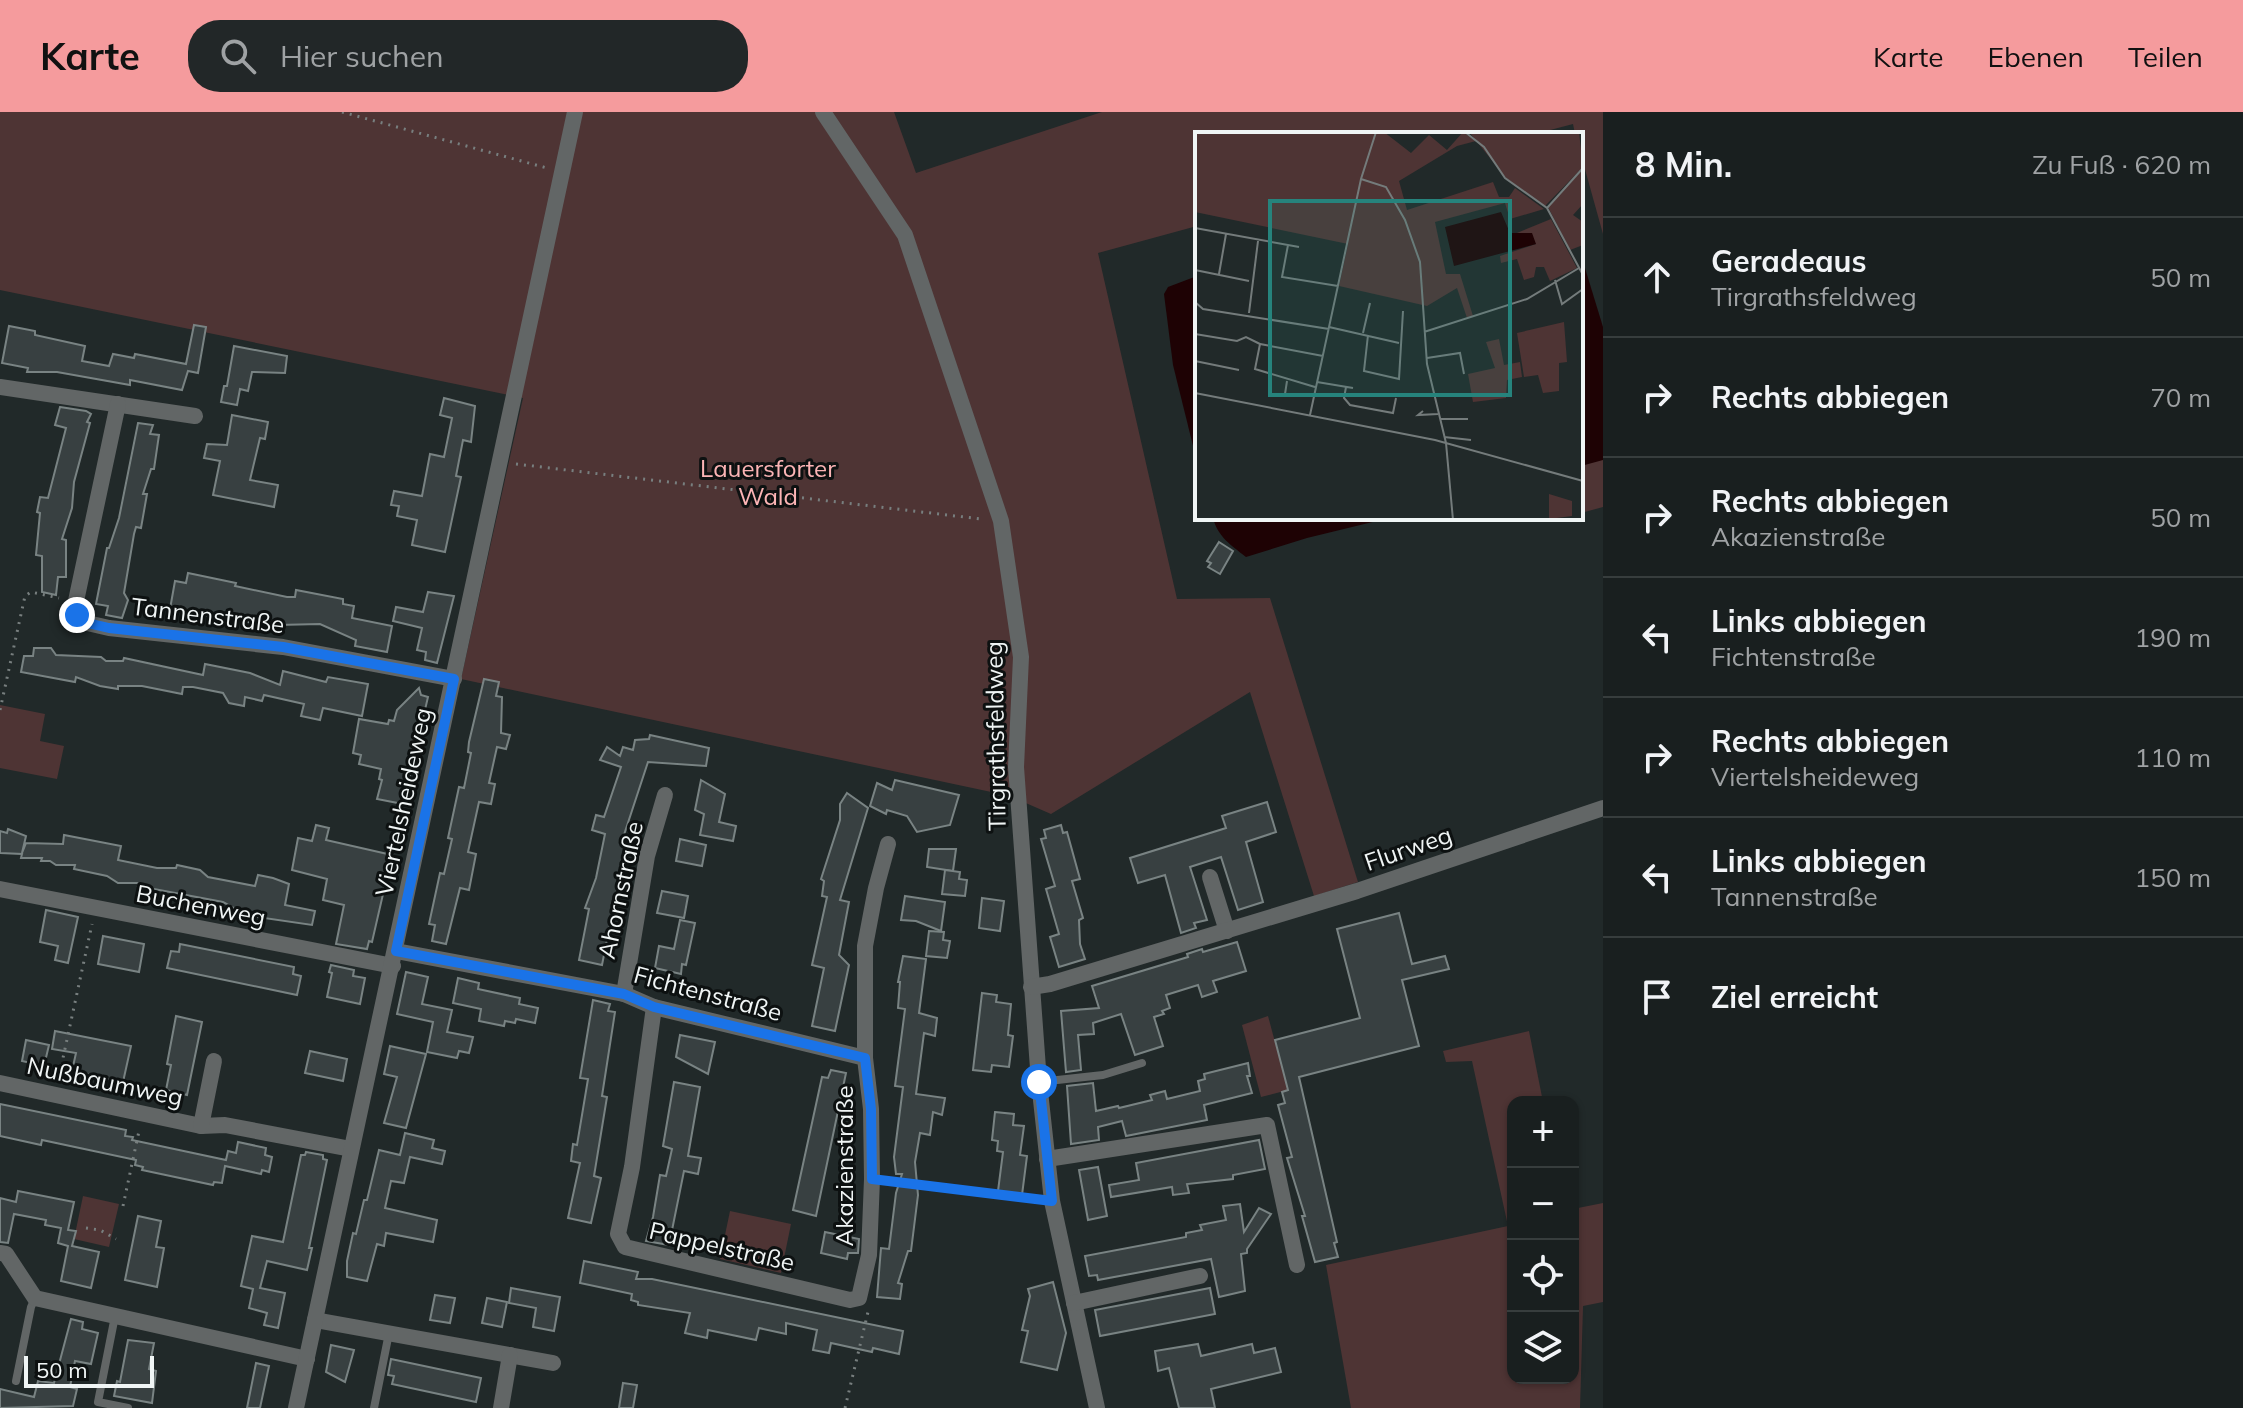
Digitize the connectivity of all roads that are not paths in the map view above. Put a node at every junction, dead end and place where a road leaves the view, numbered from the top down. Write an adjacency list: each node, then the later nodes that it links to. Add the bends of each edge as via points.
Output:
1 (575, 112): 6 (street, Viertelsheideweg)
2 (823, 112): 14 (street, Tirgrathsfeldweg, via 905,235 1001,521 1021,657 1016,767)
3 (0, 387): 4 (street)
4 (118, 404): 5 (street); 6 (street, Tannenstraße, via 76,601 83,622 283,647)
5 (195, 416)
6 (454, 679): 13 (street, Viertelsheideweg)
7 (665, 795): 15 (street, Ahornstraße, via 647,856)
8 (1603, 808): 12 (street, Flurweg)
9 (888, 844): 17 (street, Akazienstraße, via 865,946)
10 (1210, 877): 12 (street)
11 (0, 889): 13 (street, Buchenweg, via 95,910)
12 (1227, 931): 14 (street, Flurweg)
13 (394, 959): 15 (street, Fichtenstraße); 23 (street, Viertelsheideweg)
14 (1031, 987): 20 (street, Tirgrathsfeldweg)
15 (624, 994): 16 (street, Fichtenstraße)
16 (654, 1007): 17 (street, Fichtenstraße); 29 (street, Pappelstraße, via 618,1234 625,1247)
17 (865, 1058): 29 (street, Akazienstraße, via 872,1179 869,1255)
18 (214, 1061): 22 (street, Nußbaumweg)
19 (1142, 1063): 20 (lane, via 1103,1075)
20 (1039, 1082): 24 (street, Tirgrathsfeldweg)
21 (0, 1083): 22 (street, Nußbaumweg)
22 (201, 1126): 23 (street, Nußbaumweg, via 225,1125)
23 (351, 1149): 32 (street, Viertelsheideweg)
24 (1047, 1159): 26 (street, via 1267,1125); 30 (street, Tirgrathsfeldweg)
25 (0, 1253): 28 (street, via 6,1254)
26 (1297, 1265)
27 (1200, 1276): 30 (street)
28 (35, 1298): 31 (street); 37 (lane)
29 (859, 1298)
30 (1074, 1303): 42 (street, Tirgrathsfeldweg)
31 (115, 1316): 35 (street); 38 (lane, via 98,1402)
32 (315, 1320): 33 (street); 35 (street, Viertelsheideweg)
33 (389, 1333): 34 (street); 40 (lane)
34 (510, 1355): 36 (street); 41 (street)
35 (307, 1359): 39 (street, Viertelsheideweg)
36 (553, 1363)
37 (16, 1381)
38 (128, 1408)
39 (296, 1408)
40 (374, 1408)
41 (501, 1408)
42 (1097, 1408)

